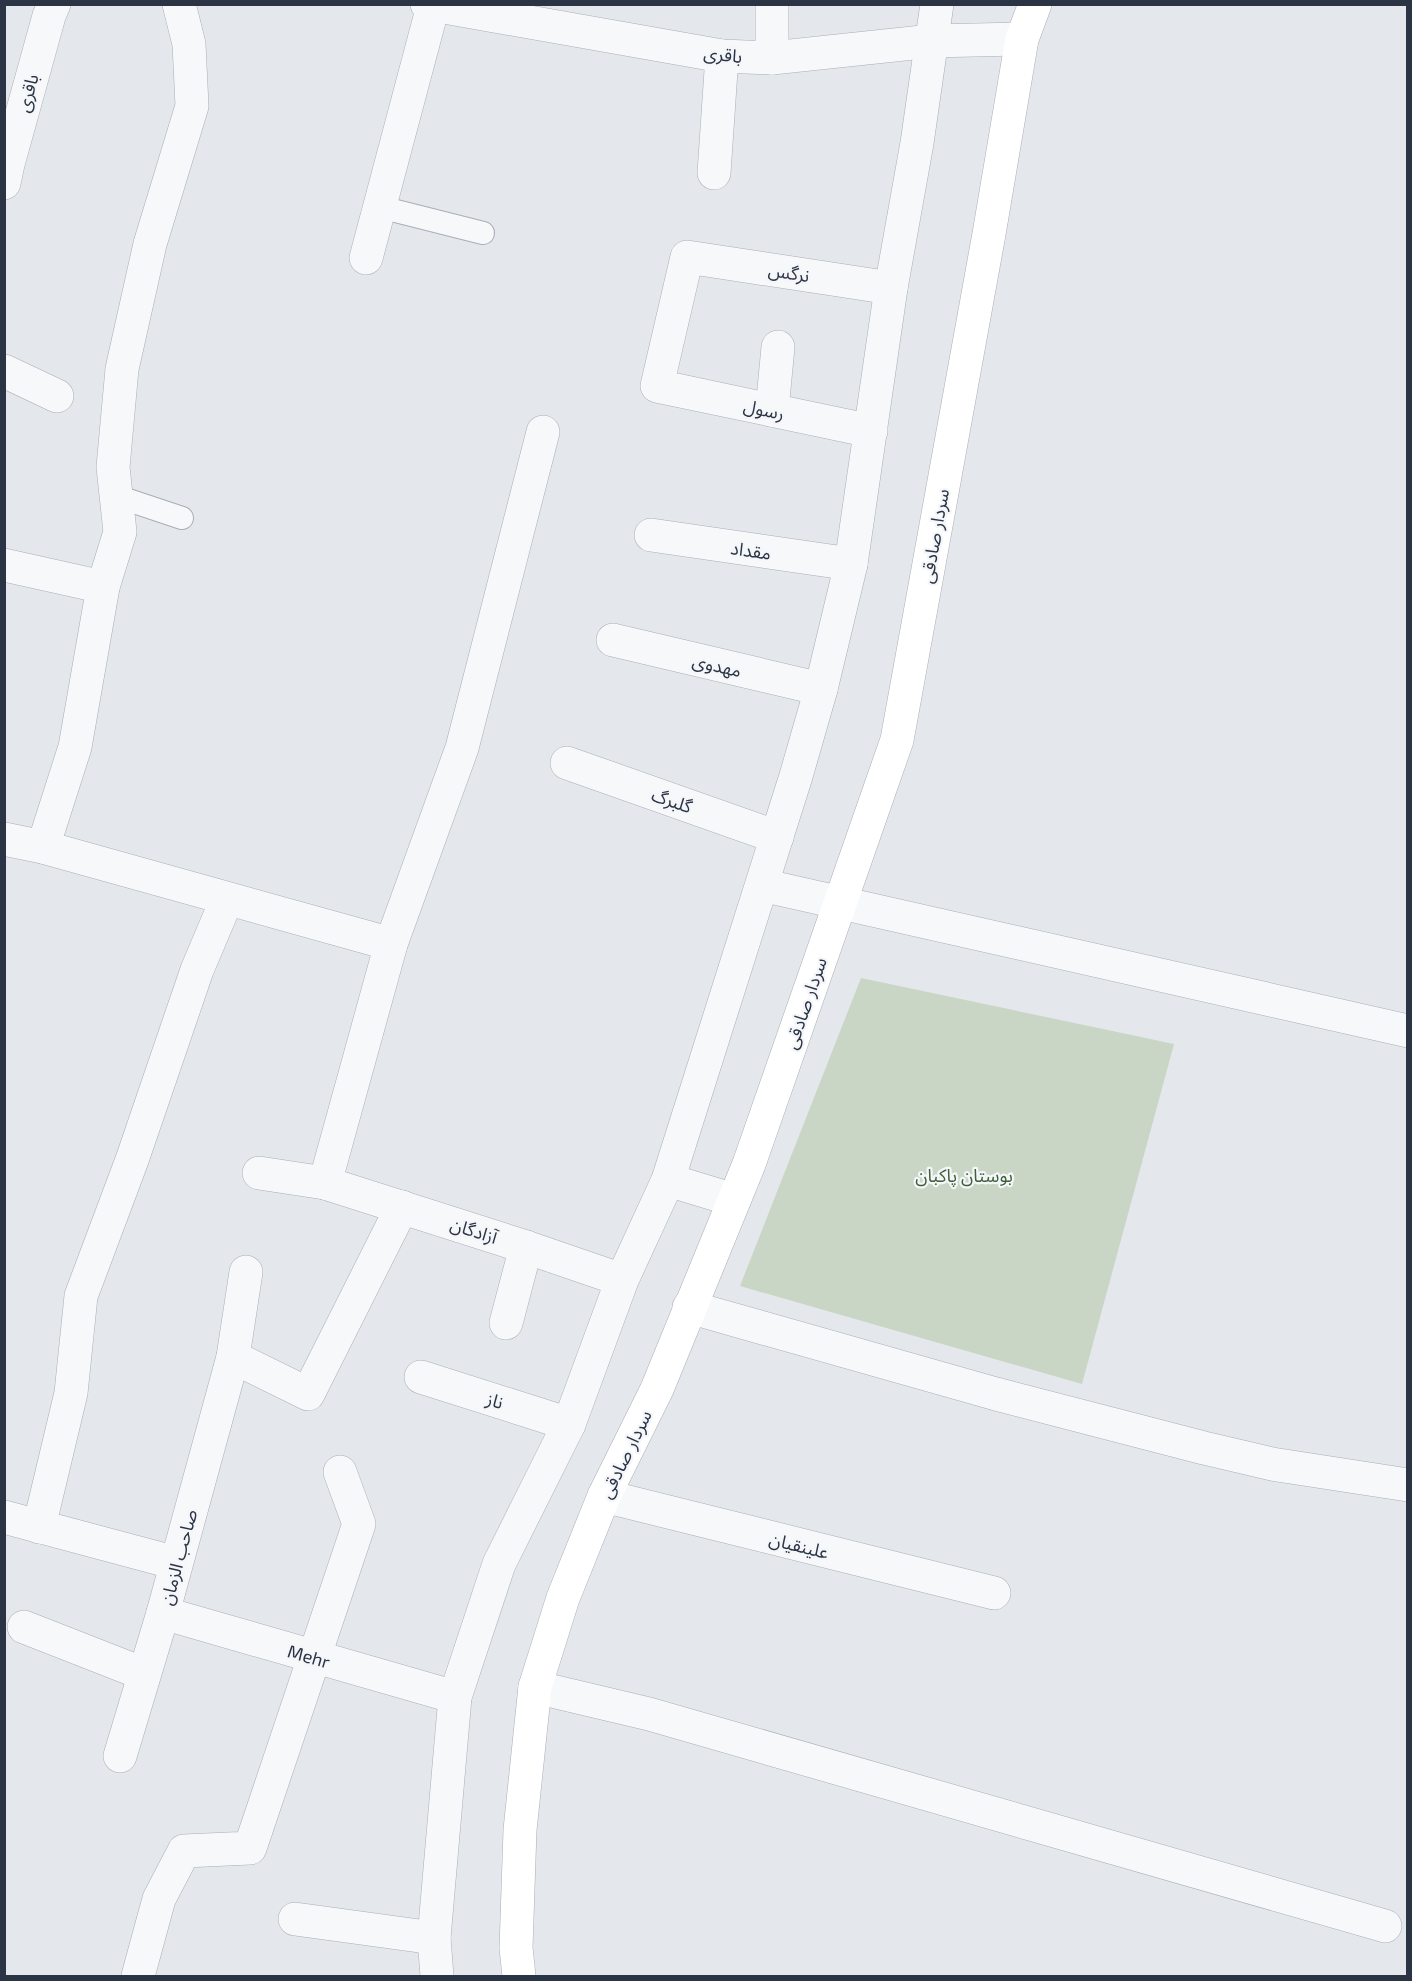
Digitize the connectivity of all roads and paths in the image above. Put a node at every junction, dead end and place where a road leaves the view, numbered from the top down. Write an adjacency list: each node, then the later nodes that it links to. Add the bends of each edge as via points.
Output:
1 (54, 4): 13 (street, باقری)
2 (179, 4): 25 (street, via 189,44 192,106 150,244 122,369 113,467)
3 (772, 4): 11 (street)
4 (937, 4): 9 (street)
5 (1035, 4): 8 (street, سردار صادقی)
6 (430, 5): 7 (street, باقری); 14 (street)
7 (488, 10): 10 (street, باقری)
8 (1022, 39): 9 (street, باقری); 39 (street, سردار صادقی, via 897,740)
9 (932, 41): 11 (street, باقری); 17 (street)
10 (722, 56): 11 (street, باقری); 12 (street)
11 (772, 58)
12 (714, 173)
13 (4, 183)
14 (380, 207): 15 (lane); 16 (street)
15 (483, 233)
16 (366, 258)
17 (891, 288): 20 (street, نرگس, via 687,257); 23 (street)
18 (778, 347): 22 (street)
19 (4, 371): 21 (street)
20 (657, 386): 22 (street, رسول)
21 (57, 396)
22 (772, 410): 23 (street, رسول)
23 (871, 431): 28 (street)
24 (543, 432): 40 (street, via 462,748)
25 (116, 496): 26 (lane); 30 (street, via 120,532)
26 (182, 518)
27 (651, 535): 28 (street, مقداد)
28 (851, 564): 32 (street)
29 (4, 565): 30 (street)
30 (102, 587): 36 (street, via 75,747)
31 (613, 640): 32 (street, مهدوی)
32 (820, 689): 34 (street)
33 (567, 764): 34 (street, گلبرگ)
34 (777, 837): 37 (street)
35 (4, 839): 36 (street)
36 (43, 847): 38 (street)
37 (762, 885): 39 (street); 43 (street)
38 (227, 898): 40 (street); 59 (street, via 197,970 81,1296 70,1393)
39 (840, 903): 41 (street); 45 (street, سردار صادقی)
40 (391, 944): 44 (street)
41 (1407, 1031)
42 (259, 1173): 44 (street, آزادگان)
43 (668, 1180): 45 (street); 49 (street)
44 (325, 1183): 46 (street, آزادگان)
45 (734, 1200): 50 (street, سردار صادقی)
46 (402, 1207): 47 (street, آزادگان); 52 (street, via 308,1394)
47 (526, 1247): 49 (street, آزادگان); 51 (street)
48 (246, 1272): 52 (street, صاحب الزمان)
49 (622, 1280): 54 (street)
50 (689, 1307): 56 (street, via 1204,1448 1272,1464); 57 (street, سردار صادقی, via 657,1389)
51 (506, 1323)
52 (233, 1357): 60 (street, صاحب الزمان)
53 (420, 1377): 54 (street, ناز)
54 (569, 1424): 67 (street, via 499,1564)
55 (340, 1472): 64 (street, via 359,1524)
56 (1407, 1485)
57 (604, 1496): 61 (street, علینقیان); 66 (street, سردار صادقی, via 563,1598)
58 (4, 1517): 59 (street)
59 (39, 1527): 60 (street)
60 (176, 1563): 62 (street, صاحب الزمان)
61 (994, 1593)
62 (163, 1613): 64 (street, Mehr); 65 (street, صاحب الزمان)
63 (24, 1627): 65 (street)
64 (314, 1658): 67 (street, Mehr); 72 (street, via 249,1848 184,1851 159,1899)
65 (144, 1674): 68 (street, صاحب الزمان)
66 (535, 1687): 70 (street, via 649,1714); 74 (street, سردار صادقی, via 520,1830 516,1948)
67 (455, 1697): 71 (street)
68 (120, 1756)
69 (295, 1919): 71 (street)
70 (1385, 1926)
71 (434, 1938): 73 (street)
72 (138, 1977)
73 (437, 1977)
74 (519, 1977)

